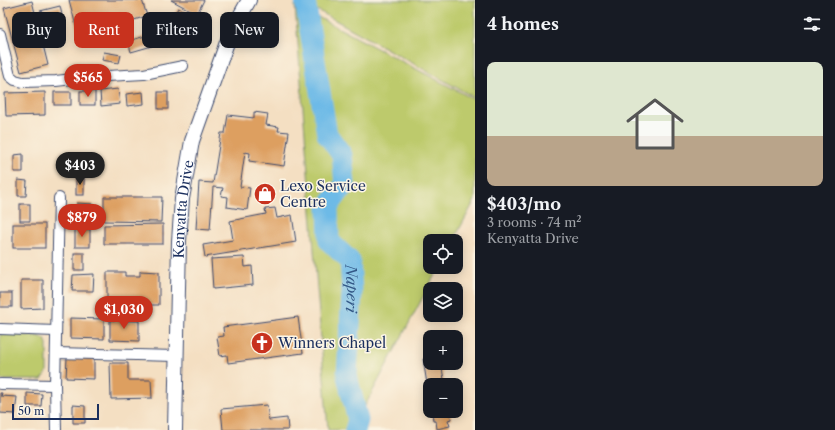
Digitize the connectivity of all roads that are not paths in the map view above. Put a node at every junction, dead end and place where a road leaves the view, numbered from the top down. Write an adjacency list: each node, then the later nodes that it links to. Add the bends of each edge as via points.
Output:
1 (249, 0): 8 (main road, Kenyatta Drive, via 230,34 192,141 182,199)
2 (0, 34): 3 (street, via 10,76 23,82 144,74)
3 (183, 66)
4 (59, 198): 6 (street)
5 (0, 329): 6 (street)
6 (56, 331): 7 (street)
7 (56, 353): 8 (street); 10 (street)
8 (176, 356): 12 (main road, Kenyatta Drive)
9 (0, 384): 10 (street)
10 (55, 385): 11 (street)
11 (56, 430)
12 (175, 430)

